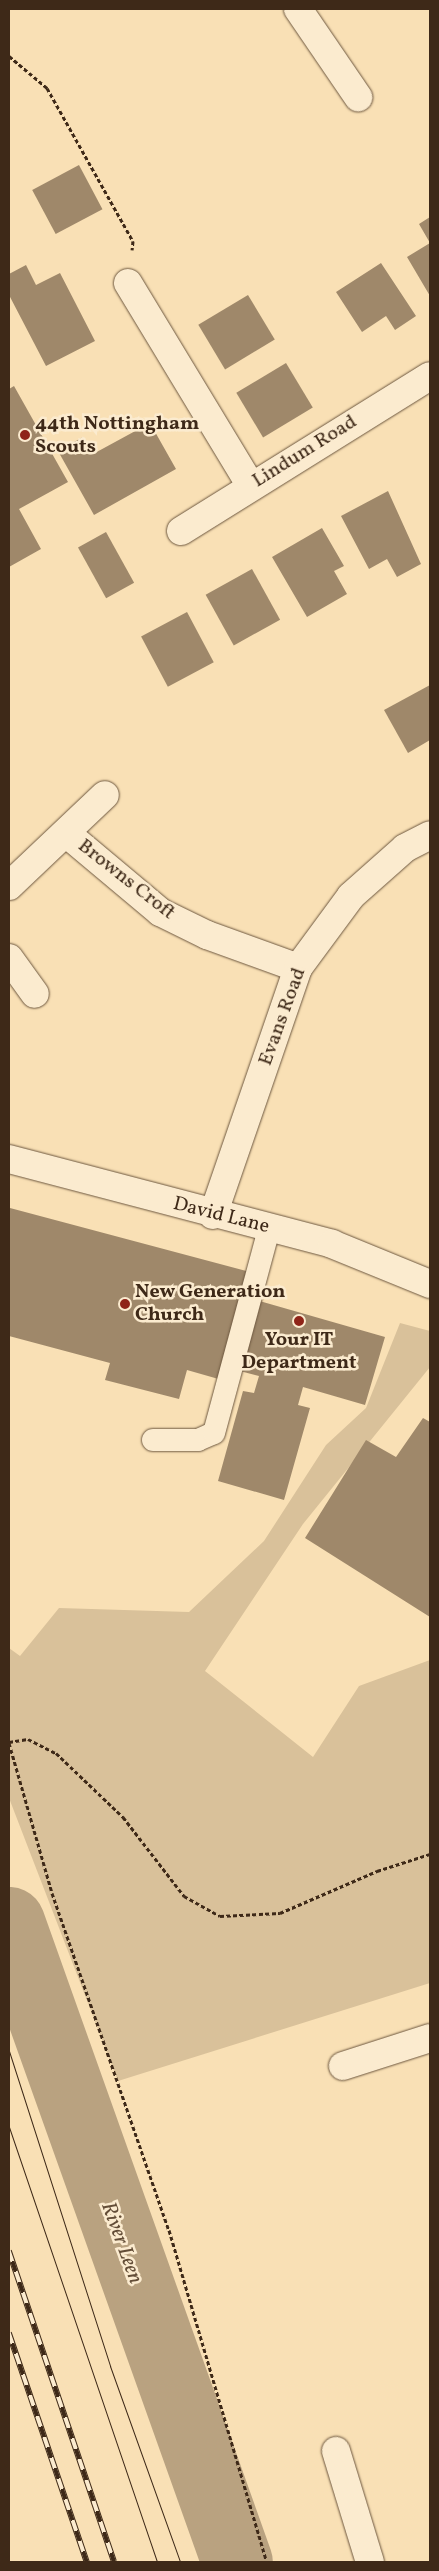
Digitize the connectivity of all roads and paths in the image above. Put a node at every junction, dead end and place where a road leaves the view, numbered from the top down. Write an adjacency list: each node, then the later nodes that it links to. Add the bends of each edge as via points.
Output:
1 (298, 9): 3 (street)
2 (9, 56): 4 (path, via 47,88 133,241)
3 (358, 97)
4 (128, 283): 6 (street)
5 (430, 376): 6 (street, Lindum Road)
6 (251, 486): 7 (street, Lindum Road)
7 (181, 530)
8 (105, 795): 9 (street, Browns Croft)
9 (66, 833): 11 (street, Browns Croft); 13 (street, Browns Croft, via 160,912 207,936)
10 (430, 835): 13 (street, Evans Road, via 405,848 352,896)
11 (9, 886)
12 (9, 958): 14 (street)
13 (298, 968): 16 (street, Evans Road)
14 (35, 994)
15 (9, 1159): 16 (street, David Lane)
16 (213, 1215): 17 (street, David Lane)
17 (269, 1229): 18 (street, David Lane, via 332,1244); 19 (lane, via 214,1433 198,1440)
18 (430, 1284)
19 (153, 1440)
20 (9, 1743): 21 (path, via 28,1739 56,1753 122,1817 184,1896 220,1916 280,1913 377,1871); 25 (path, via 52,1893 169,2230)
21 (430, 1854)
22 (430, 2038): 23 (street)
23 (343, 2066)
24 (336, 2451): 26 (street)
25 (267, 2562)
26 (370, 2562)

